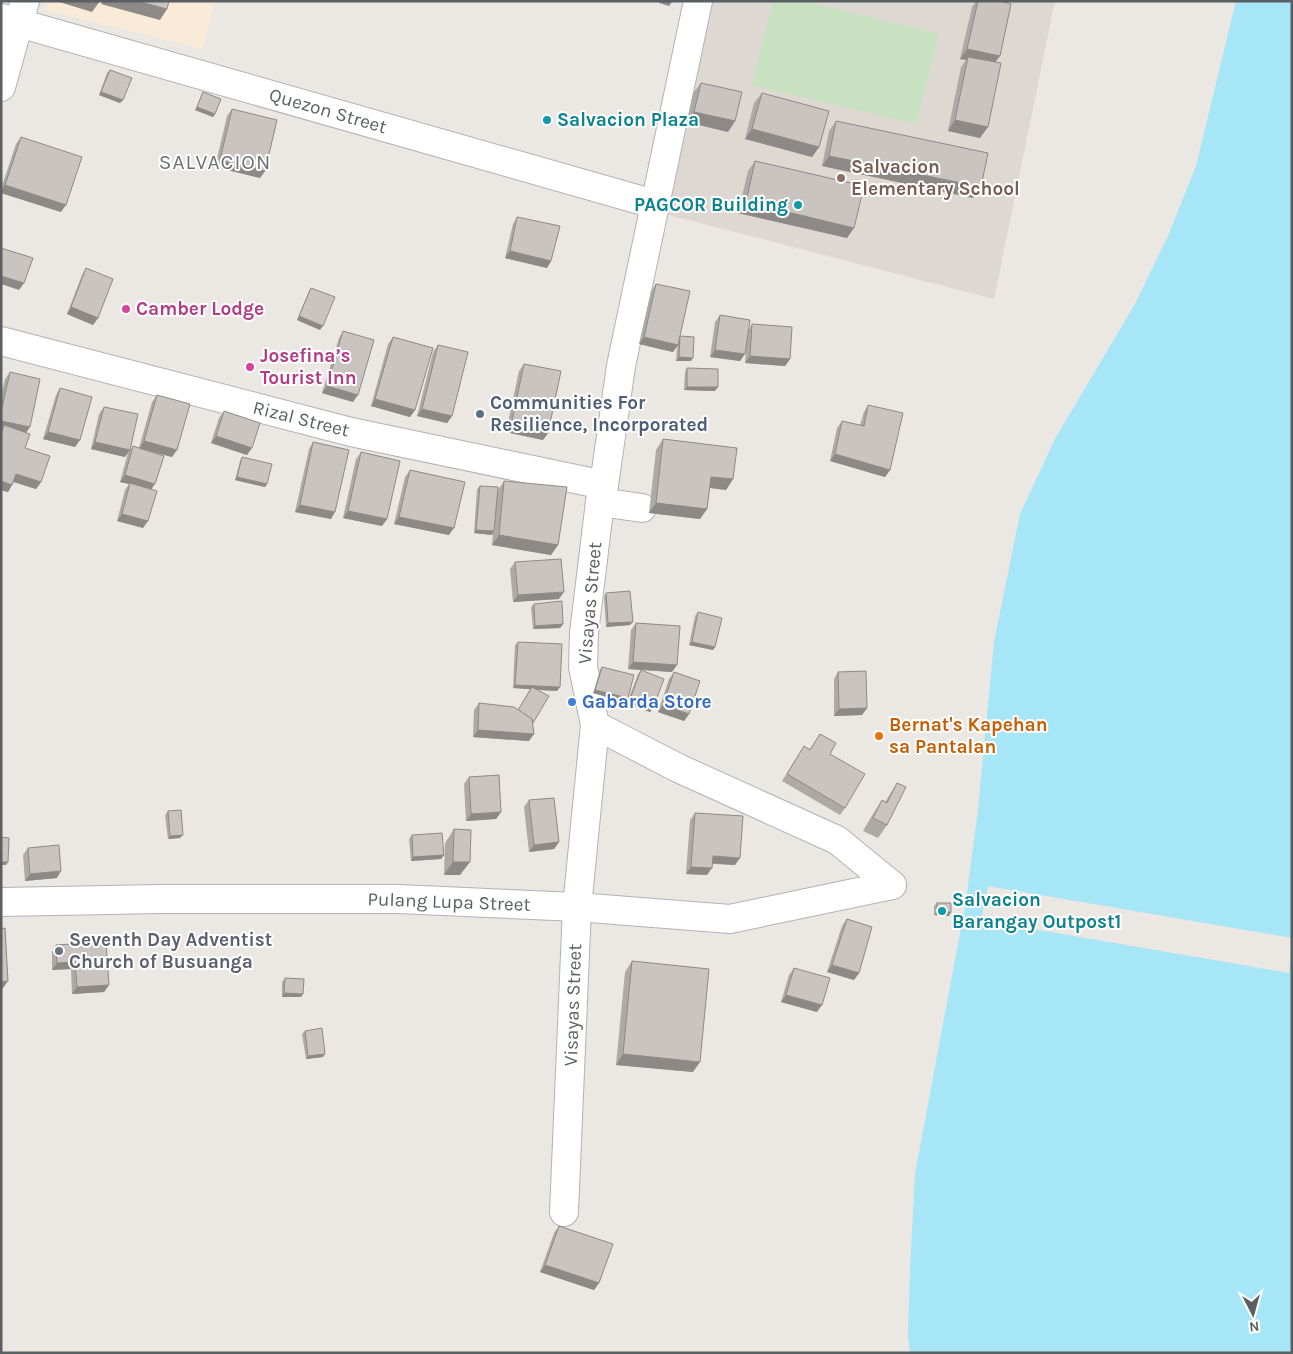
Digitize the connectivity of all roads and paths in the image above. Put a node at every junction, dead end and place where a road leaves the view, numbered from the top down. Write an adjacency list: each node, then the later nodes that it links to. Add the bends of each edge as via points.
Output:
1 (698, 1): 4 (street, Visayas Street)
2 (15, 14): 3 (street); 4 (street, Quezon Street)
3 (1, 87)
4 (654, 204): 6 (street, Visayas Street, via 621,366)
5 (1, 341): 6 (street, Rizal Street)
6 (602, 493): 7 (street, Rizal Street); 8 (street, Visayas Street, via 584,633 583,668)
7 (642, 508)
8 (595, 725): 10 (street, Visayas Street); 10 (street, Pulang Lupa Street, via 678,768 837,840 892,885 730,919)
9 (1, 902): 10 (street, Pulang Lupa Street, via 398,899)
10 (577, 907): 11 (street, Visayas Street)
11 (564, 1212)

